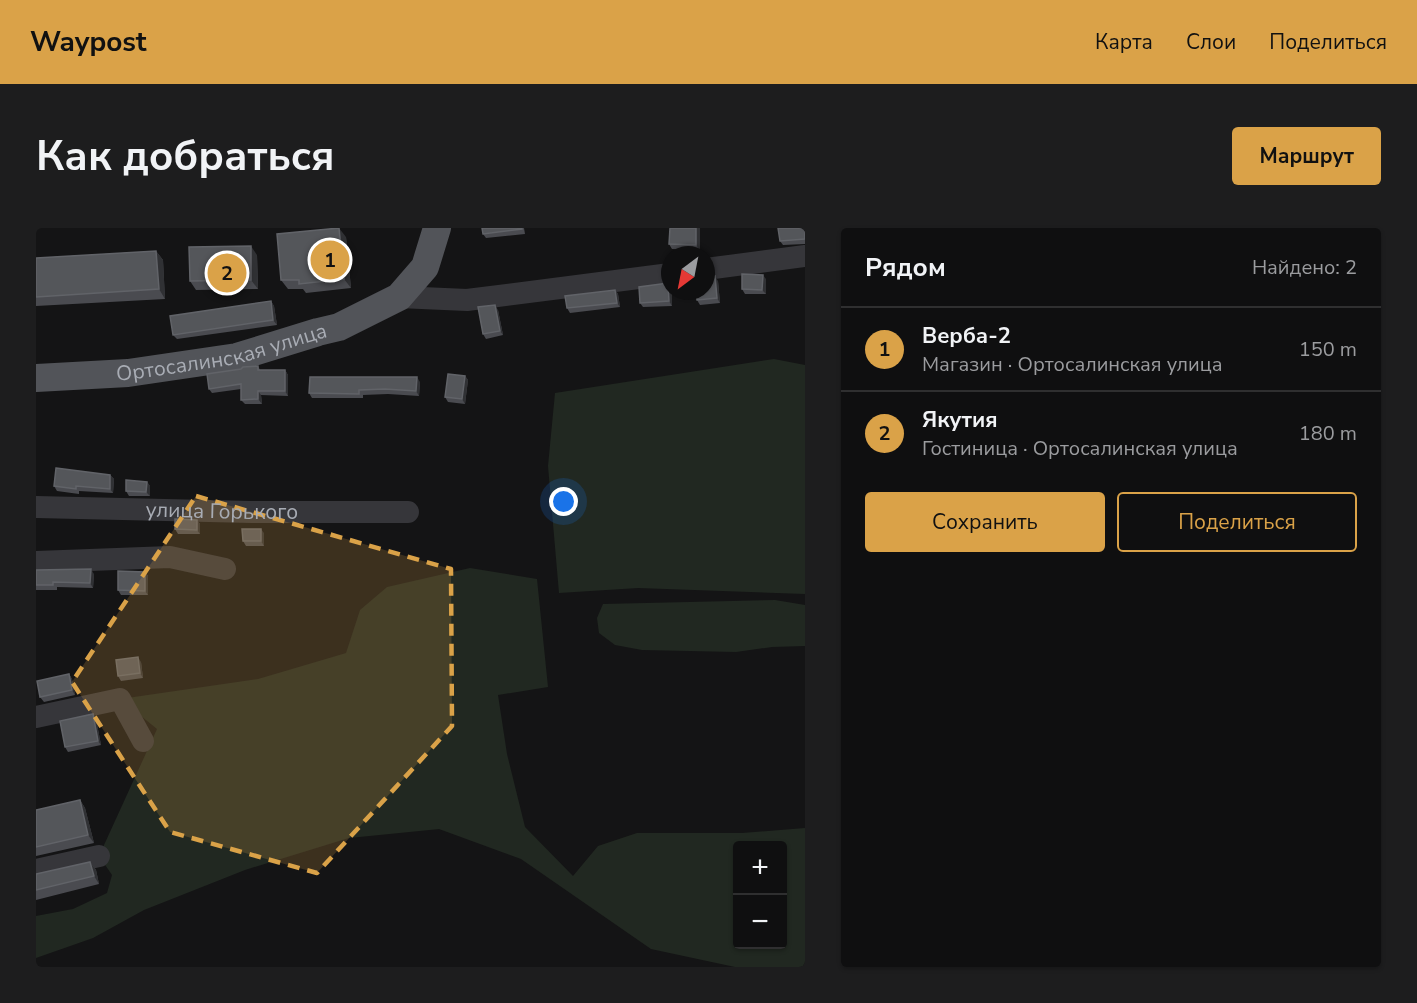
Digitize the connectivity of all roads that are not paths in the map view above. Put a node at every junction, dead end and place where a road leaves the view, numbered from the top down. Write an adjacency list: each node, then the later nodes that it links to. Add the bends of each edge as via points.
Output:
1 (437, 228): 5 (main road, Ортосалинская улица, via 425,267)
2 (805, 256): 3 (street)
3 (715, 268)
4 (661, 275): 5 (street, Ортосалинская улица, via 467,300)
5 (399, 297): 6 (main road, Ортосалинская улица, via 339,327 237,357 128,373)
6 (36, 378)
7 (36, 507): 8 (street, улица Горького)
8 (408, 512)
9 (36, 562): 10 (street, via 170,557)
10 (225, 569)
11 (36, 717): 12 (street, via 120,699)
12 (143, 741)
13 (99, 856): 14 (street)
14 (36, 870)

